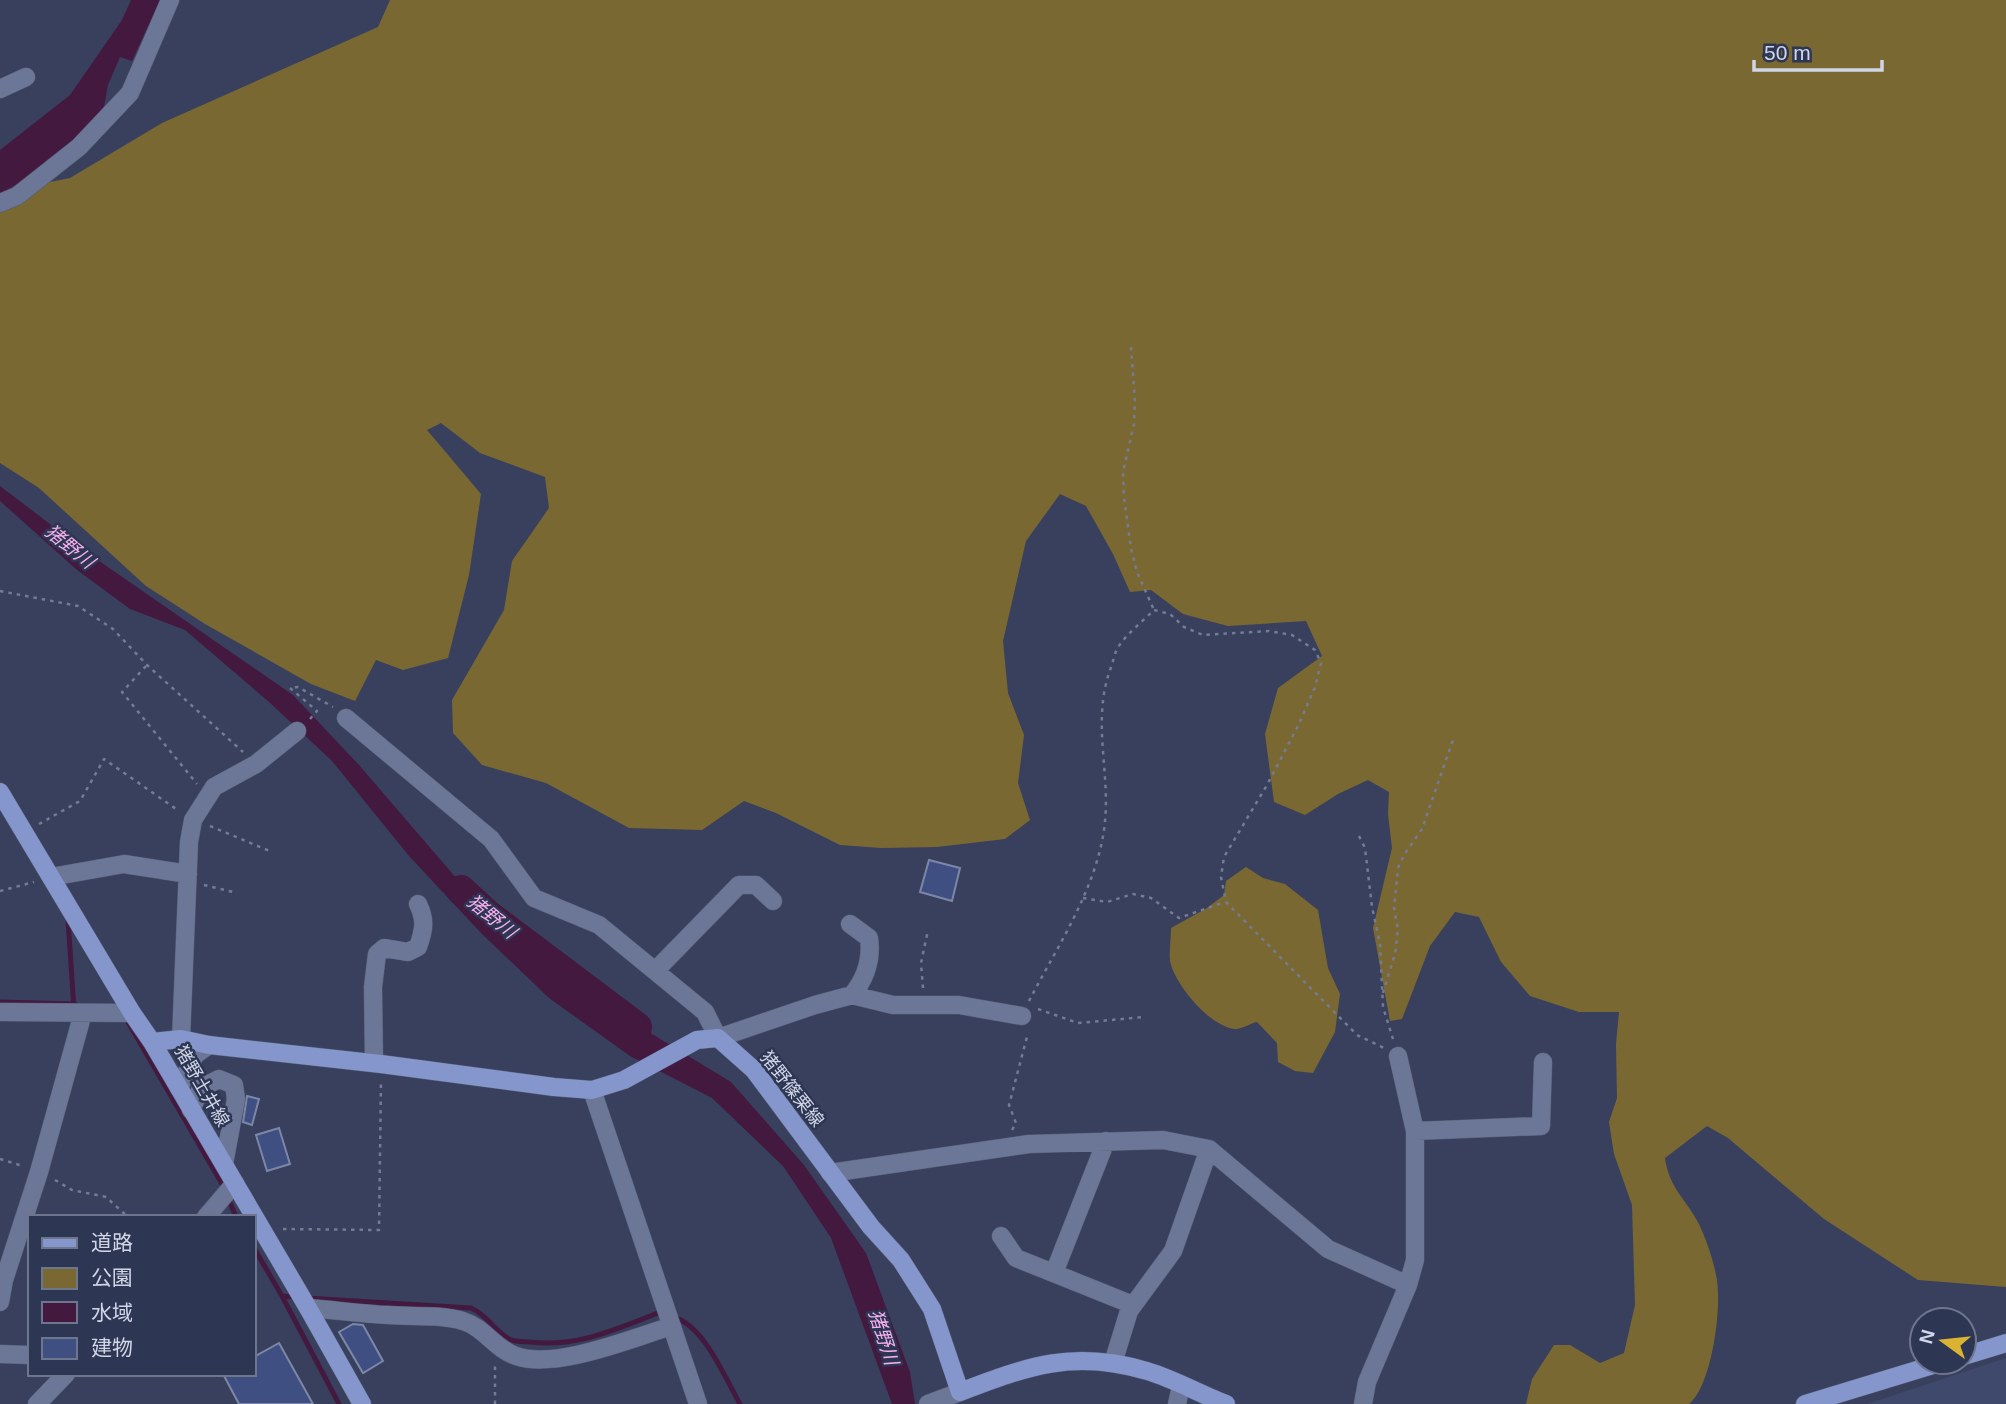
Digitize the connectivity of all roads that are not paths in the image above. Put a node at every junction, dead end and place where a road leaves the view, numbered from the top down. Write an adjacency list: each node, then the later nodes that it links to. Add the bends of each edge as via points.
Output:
1 (170, 0): 4 (street, via 130,93 79,148 17,196)
2 (26, 76): 3 (street)
3 (0, 89)
4 (0, 203)
5 (346, 718): 13 (street, via 491,839 534,898 599,925)
6 (298, 731): 9 (street, via 256,764 214,787 193,820)
7 (0, 792): 8 (main road, 猪野土井線)
8 (51, 877): 9 (street, via 124,863); 17 (main road, 猪野土井線)
9 (188, 877): 20 (street)
10 (773, 901): 13 (street, via 756,885 739,885)
11 (418, 904): 25 (street, via 424,930 418,947 408,952 384,947 377,954 373,987)
12 (850, 924): 14 (street, via 869,938 871,954)
13 (655, 971): 19 (street, via 705,1012)
14 (852, 995): 18 (street, via 893,1005 959,1005); 19 (street)
15 (0, 1012): 16 (street)
16 (83, 1013): 17 (street); 41 (street)
17 (132, 1013): 21 (main road, 猪野土井線)
18 (1022, 1016)
19 (718, 1038): 27 (main road, via 697,1041 624,1080); 33 (main road, 猪野篠栗線, via 754,1070)
20 (181, 1039): 21 (main road); 22 (main road)
21 (152, 1042): 26 (main road, 猪野土井線)
22 (209, 1045): 25 (main road); 26 (street, via 195,1055)
23 (1398, 1056): 29 (street)
24 (1543, 1062): 29 (street, via 1541,1126)
25 (377, 1063): 27 (main road)
26 (178, 1088): 28 (main road, 猪野土井線)
27 (592, 1090): 44 (street)
28 (191, 1110): 32 (main road, 猪野土井線); 32 (street, via 201,1088 219,1079 234,1085 236,1100)
29 (1415, 1131): 40 (street, via 1415,1260)
30 (1106, 1141): 31 (street, via 1164,1140); 33 (street, via 1001,1147); 39 (street)
31 (1209, 1149): 40 (street, via 1328,1249); 42 (street, via 1173,1251)
32 (224, 1164): 34 (main road, 猪野土井線)
33 (830, 1173): 52 (main road, 猪野篠栗線, via 901,1261 932,1309)
34 (235, 1183): 35 (street); 36 (main road, 猪野土井線)
35 (208, 1215)
36 (254, 1215)
37 (256, 1219): 43 (main road, 猪野土井線)
38 (1000, 1236): 39 (street, via 1016,1258)
39 (1054, 1273): 42 (street)
40 (1408, 1286): 59 (street, via 1367,1382)
41 (0, 1302)
42 (1133, 1306): 49 (street)
43 (309, 1308): 44 (street, via 464,1321 502,1350 532,1359 578,1355); 55 (main road, 猪野土井線)
44 (672, 1326): 56 (street)
45 (2006, 1343): 46 (main road)
46 (1978, 1352)
47 (0, 1354): 48 (street)
48 (28, 1355)
49 (1113, 1363): 52 (main road, via 1041,1364); 53 (main road, via 1149,1371)
50 (1908, 1373): 60 (main road)
51 (64, 1376): 54 (street)
52 (960, 1392): 57 (street)
53 (1179, 1395): 58 (main road)
54 (37, 1404)
55 (362, 1404)
56 (698, 1404)
57 (928, 1404)
58 (1226, 1404)
59 (1363, 1404)
60 (1805, 1404)

